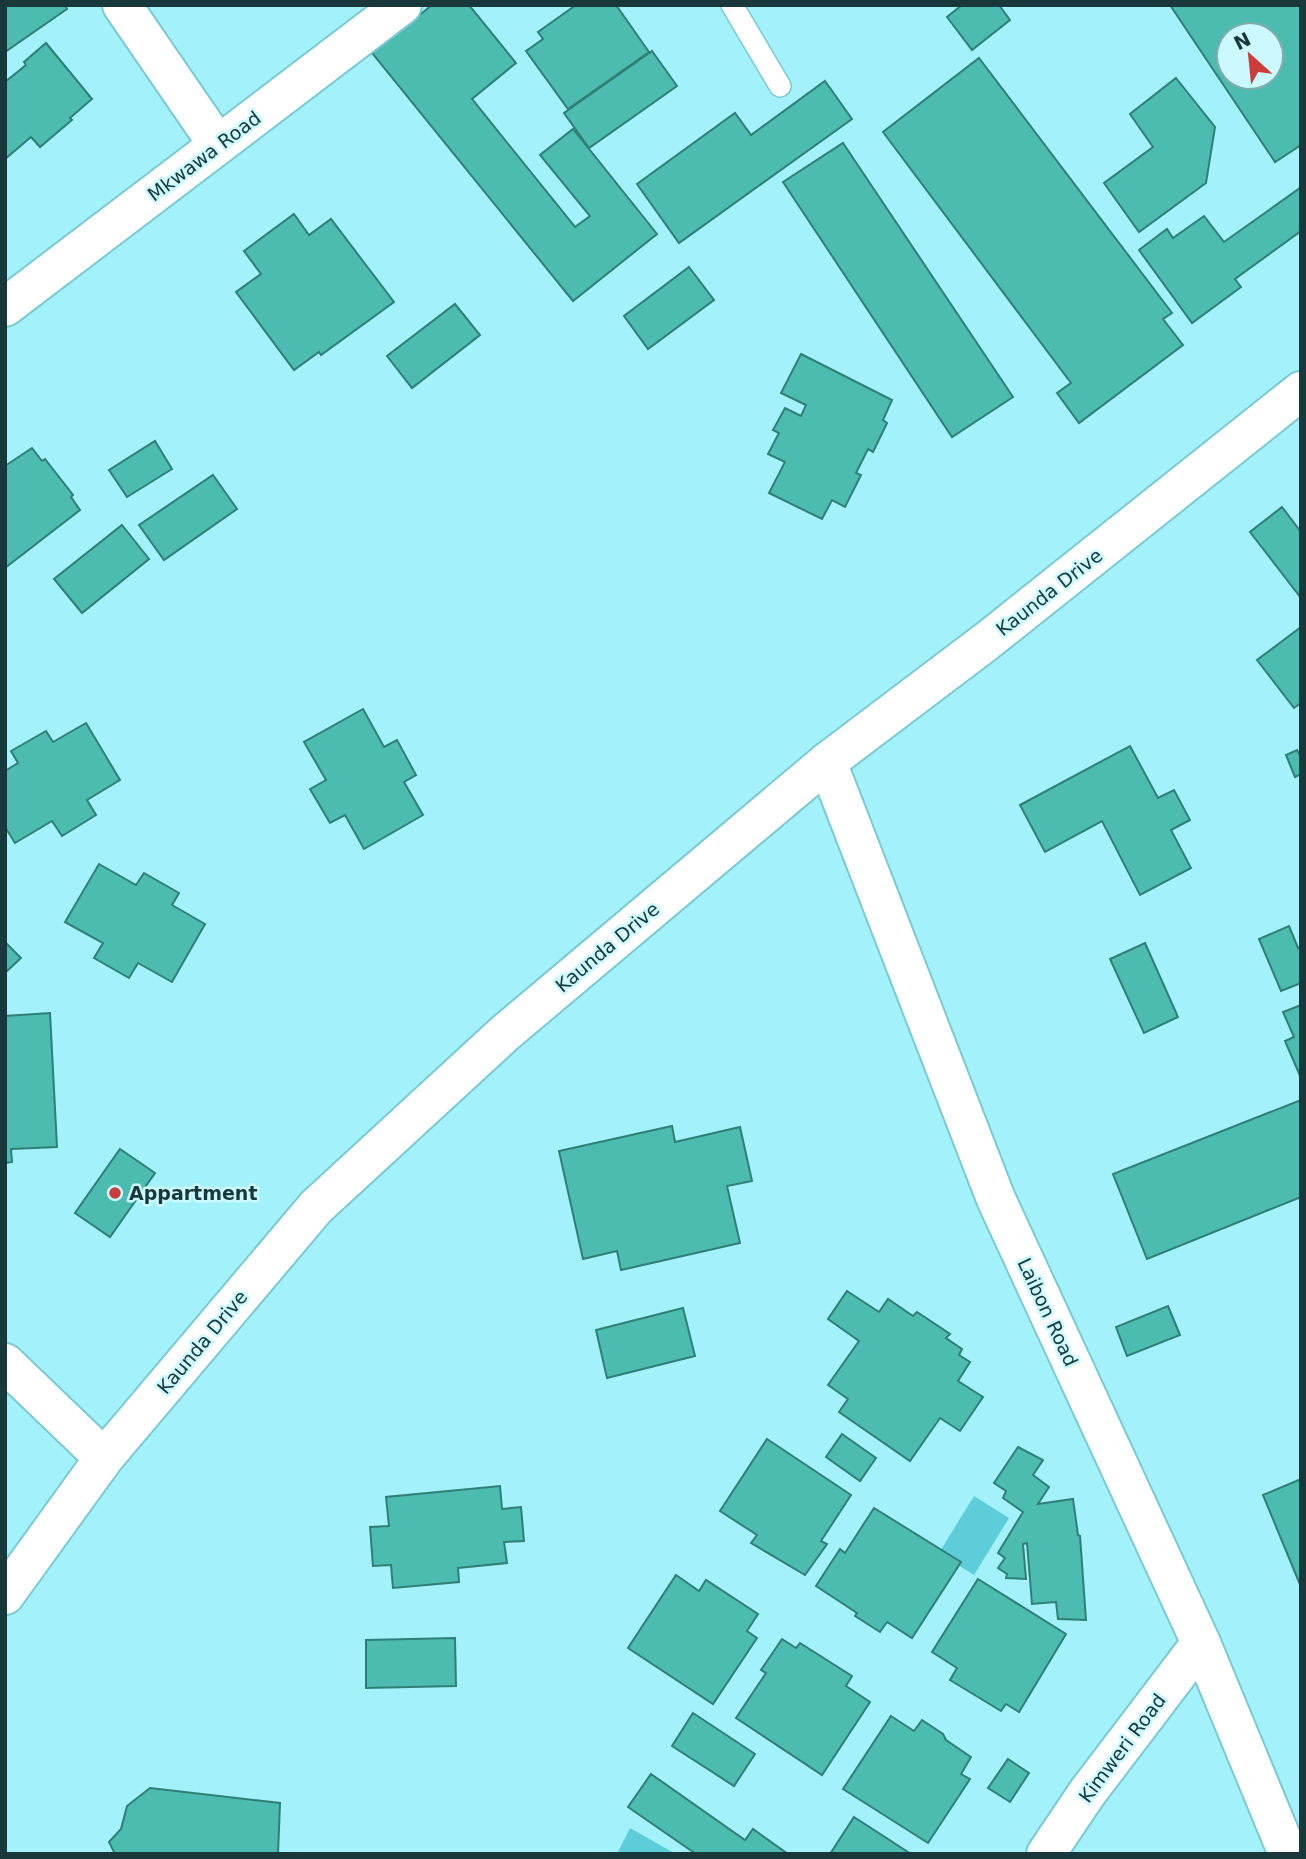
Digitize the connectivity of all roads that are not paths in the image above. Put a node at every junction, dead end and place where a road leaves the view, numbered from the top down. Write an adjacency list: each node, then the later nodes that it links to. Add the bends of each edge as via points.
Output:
1 (122, 5): 5 (street)
2 (402, 5): 5 (street, Mkwawa Road)
3 (732, 5): 4 (lane)
4 (780, 86)
5 (218, 145): 6 (street, Mkwawa Road)
6 (5, 307)
7 (1301, 391): 8 (street, Kaunda Drive)
8 (827, 762): 10 (street, Kaunda Drive, via 505,1033 316,1207); 12 (street, Laibon Road, via 996,1199)
9 (5, 1363): 10 (street)
10 (104, 1458): 11 (street, Kaunda Drive)
11 (5, 1595)
12 (1201, 1643): 13 (street, Kimweri Road); 14 (street, Laibon Road)
13 (1046, 1854)
14 (1288, 1854)

